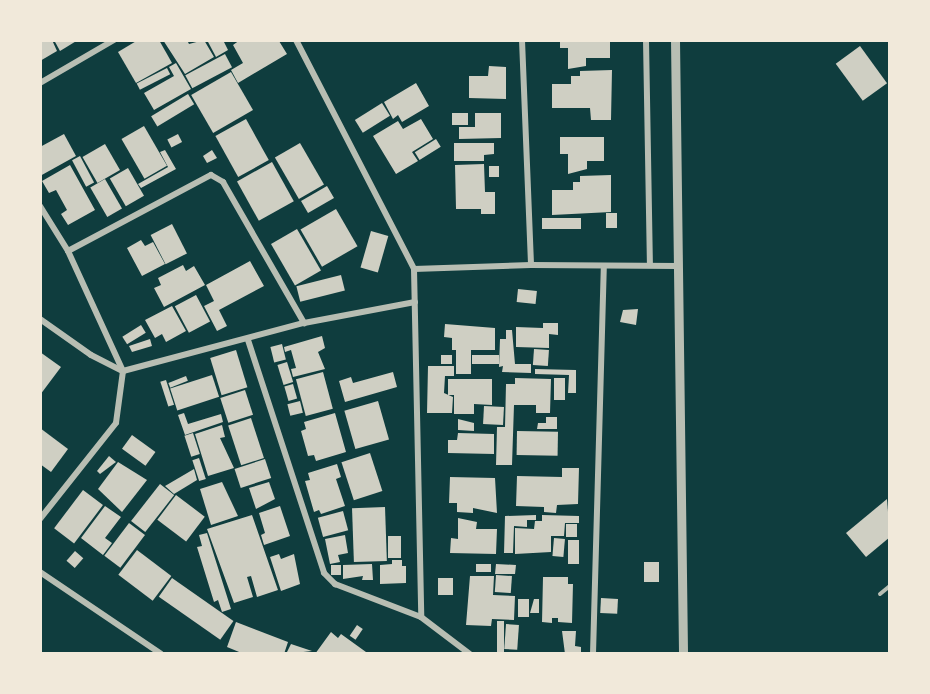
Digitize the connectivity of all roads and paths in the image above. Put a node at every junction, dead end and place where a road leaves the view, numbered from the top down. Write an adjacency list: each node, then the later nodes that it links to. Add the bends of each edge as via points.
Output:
1 (114, 40): 6 (street)
2 (296, 40): 13 (street)
3 (646, 40): 10 (street)
4 (675, 40): 12 (street)
5 (521, 42): 9 (street)
6 (40, 82)
7 (40, 206): 8 (street)
8 (68, 251): 16 (street, via 210,175 223,182); 18 (street)
9 (531, 265): 11 (street); 13 (street)
10 (650, 265): 11 (street); 12 (street)
11 (604, 266): 26 (street)
12 (678, 266): 27 (street)
13 (414, 269): 14 (street)
14 (415, 302): 16 (street); 23 (street)
15 (40, 319): 18 (street, via 91,355)
16 (304, 323): 17 (street)
17 (248, 340): 18 (street); 23 (street, via 324,573 335,584)
18 (123, 371): 19 (street, via 116,423)
19 (40, 519)
20 (40, 572): 24 (street)
21 (890, 586): 22 (lane)
22 (880, 594)
23 (421, 617): 25 (street)
24 (161, 654)
25 (470, 654)
26 (593, 654)
27 (683, 654)

